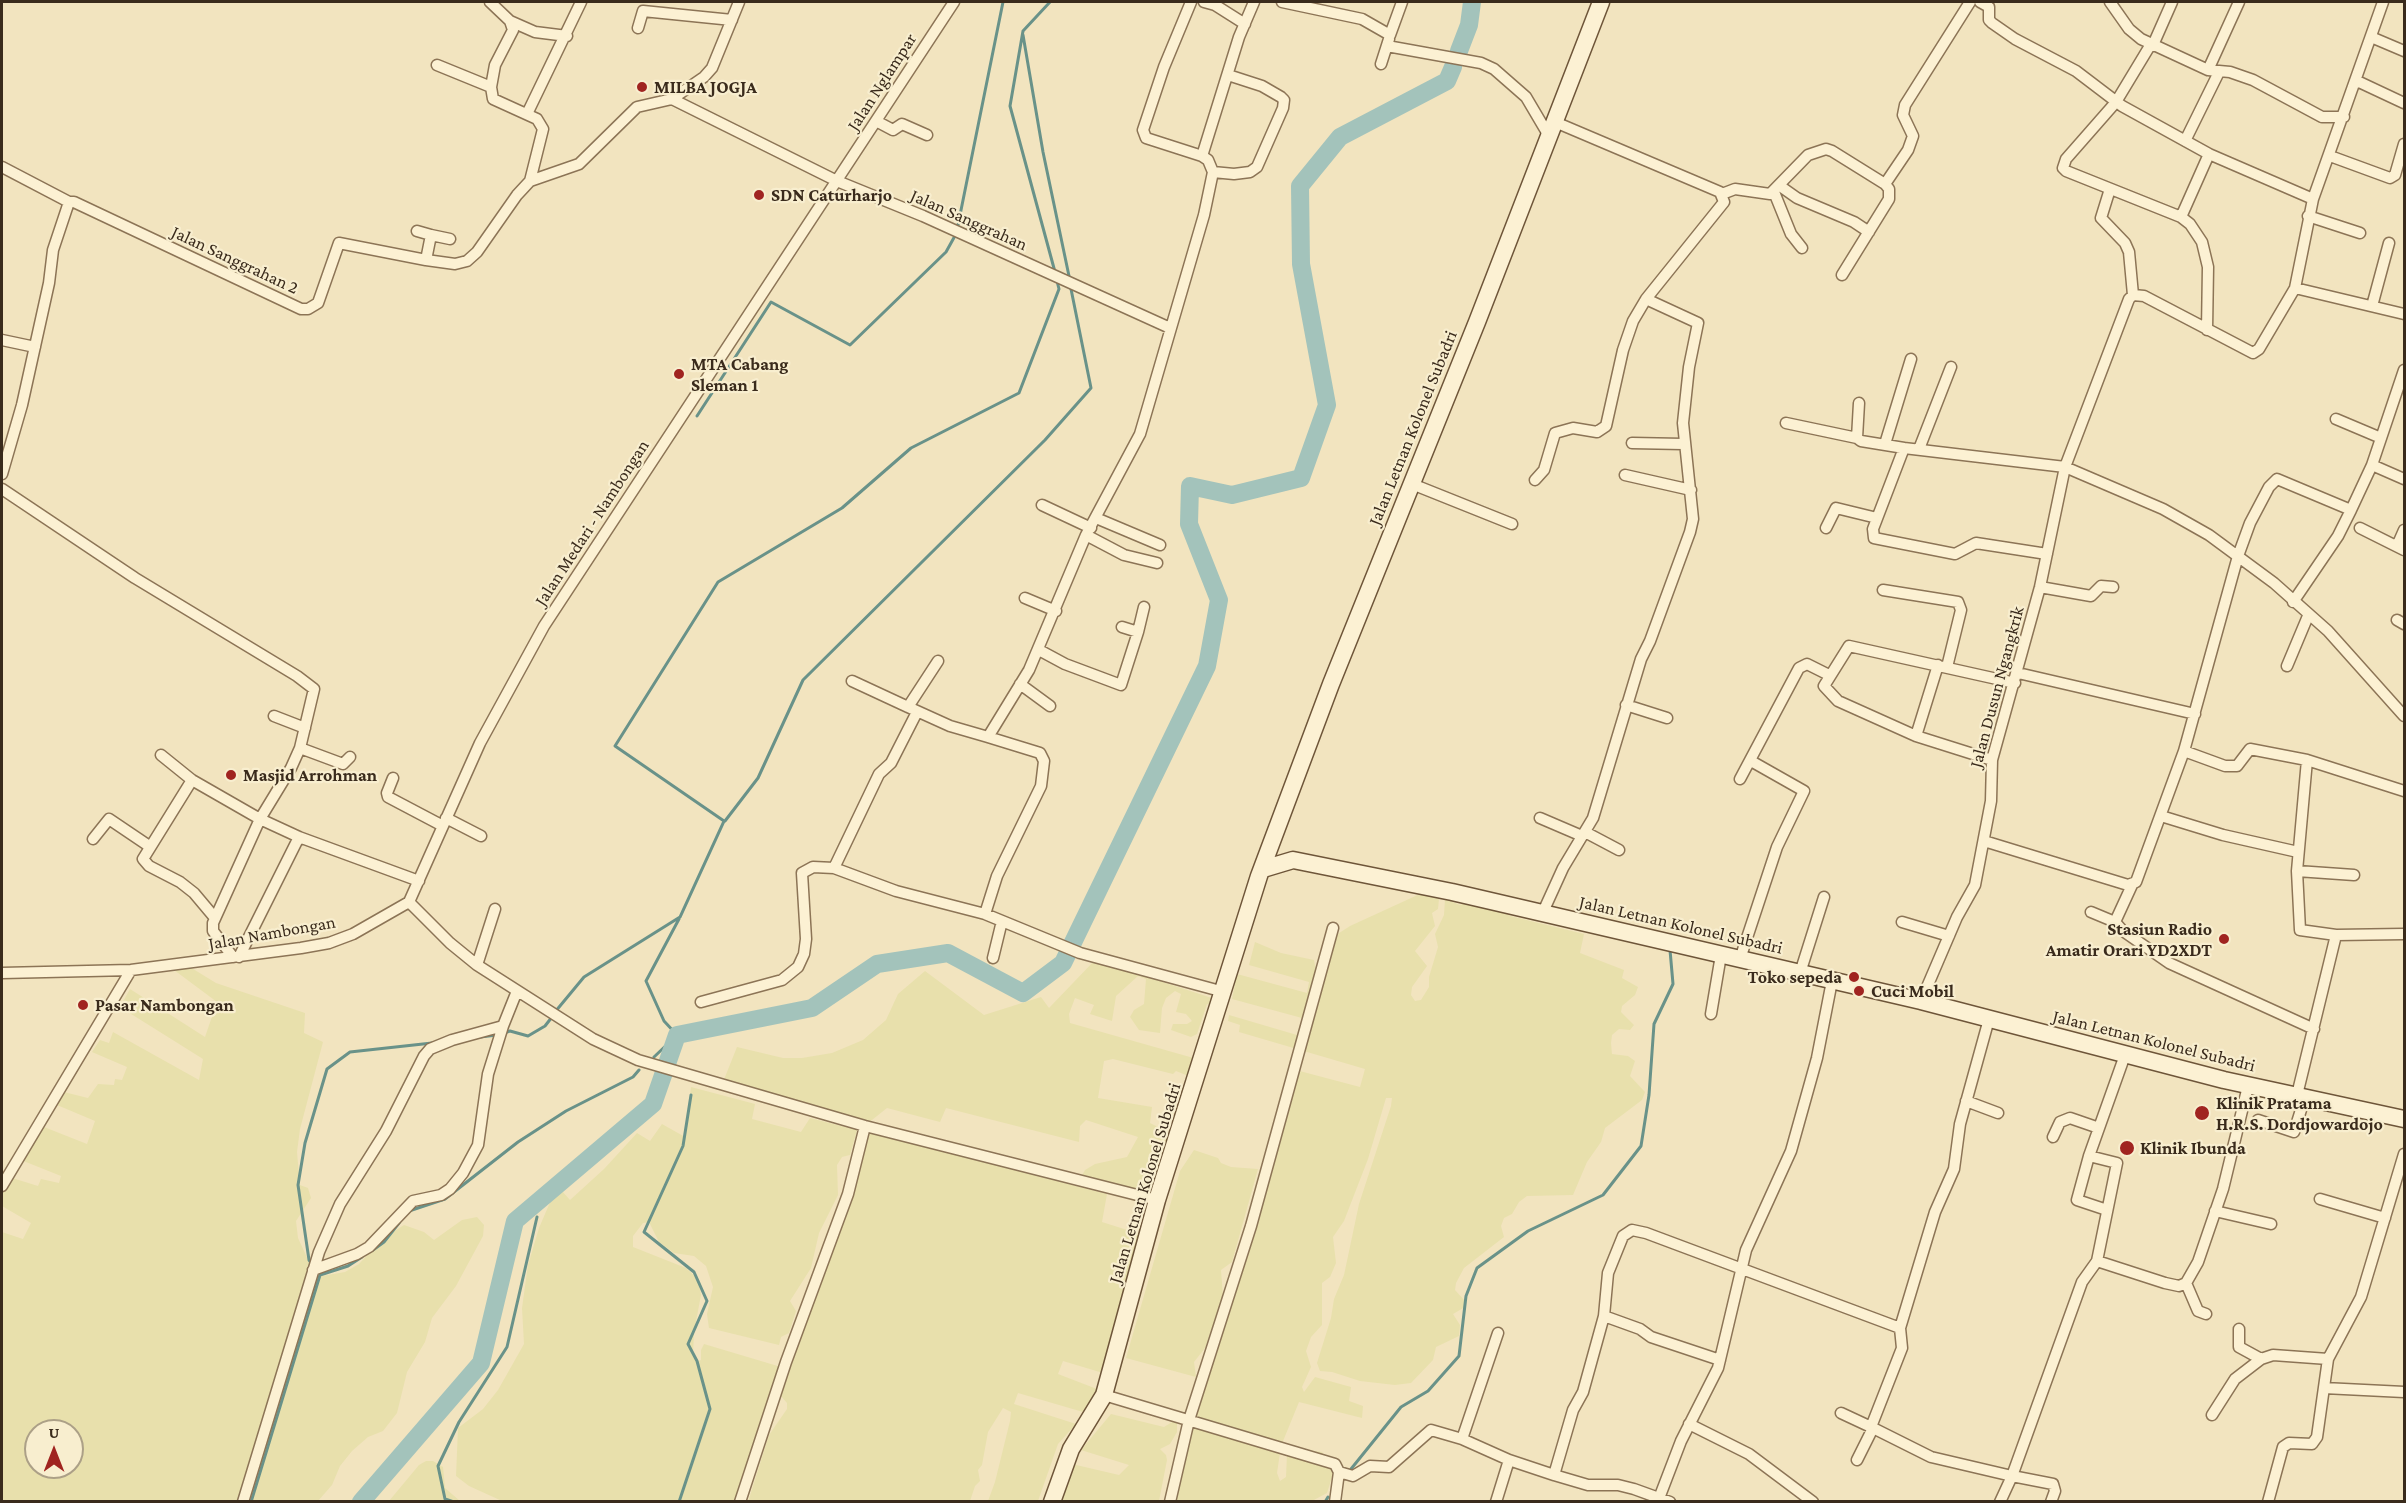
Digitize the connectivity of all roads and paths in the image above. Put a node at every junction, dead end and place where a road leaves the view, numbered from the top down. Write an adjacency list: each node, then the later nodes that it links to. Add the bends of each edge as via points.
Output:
1 (490, 2): 19 (street)
2 (581, 2): 22 (street)
3 (739, 2): 18 (street)
4 (954, 2): 38 (street, Jalan Nglampar)
5 (1191, 2): 44 (street, via 1143,130 1146,138)
6 (1204, 2): 20 (street)
7 (1254, 2): 20 (street)
8 (1282, 2): 24 (street, via 1362,19)
9 (1402, 2): 24 (street)
10 (1601, 2): 39 (main road, Jalan Letnan Kolonel Subadri)
11 (1970, 2): 51 (street, via 1905,105 1903,115 1913,136)
12 (1980, 2): 34 (street, via 1989,7 1992,23 2076,71)
13 (2111, 2): 25 (street, via 2133,34)
14 (2172, 2): 25 (street)
15 (2239, 2): 29 (street)
16 (2383, 2): 23 (street)
17 (645, 6): 18 (street); 21 (street)
18 (732, 20): 33 (street, via 712,69)
19 (510, 21): 22 (street, via 535,32); 32 (street, via 512,35 495,65)
20 (1245, 24): 30 (street)
21 (638, 28)
22 (567, 36): 36 (street)
23 (2370, 37): 26 (street); 31 (street)
24 (1388, 40): 27 (street); 39 (street, via 1428,55 1481,63 1494,69)
25 (2152, 45): 29 (street); 34 (street)
26 (2404, 51)
27 (1381, 64)
28 (437, 65): 32 (street)
29 (2214, 71): 37 (street, via 2253,80 2322,117); 41 (street)
30 (1228, 75): 44 (street); 47 (street, via 1281,97 1283,108 1257,167 1234,174)
31 (2357, 81): 35 (street); 37 (street)
32 (491, 87): 36 (street, via 493,99)
33 (672, 99): 49 (street, Jalan Sanggrahan 2, via 637,108 584,160); 50 (street, Jalan Sanggrahan)
34 (2116, 102): 41 (street); 54 (street, via 2063,164 2066,171)
35 (2404, 103)
36 (527, 114): 49 (street, via 537,119 543,129)
37 (2344, 117): 45 (street)
38 (876, 121): 40 (street, via 893,130 902,124); 50 (street, Jalan Nglampar)
39 (1552, 129): 55 (street); 99 (main road, Jalan Letnan Kolonel Subadri)
40 (927, 135)
41 (2185, 141): 43 (street)
42 (2404, 144): 48 (street)
43 (2209, 154): 56 (street); 59 (street)
44 (1202, 156): 47 (street)
45 (2330, 156): 48 (street, via 2386,178); 56 (street)
46 (2, 167): 57 (street)
47 (1213, 172): 74 (street)
48 (2393, 177): 52 (street)
49 (530, 181): 67 (street, Jalan Sanggrahan 2, via 467,261 455,264)
50 (837, 181): 74 (street, Jalan Sanggrahan); 157 (street, Jalan Medari - Nambongan, via 544,626 480,743)
51 (1885, 184): 53 (street, via 1826,149 1808,155); 61 (street, via 1889,199)
52 (2404, 184)
53 (1777, 189): 55 (street, via 1770,194 1735,189); 61 (street); 66 (street, via 1791,234)
54 (2109, 189): 59 (street); 70 (street, via 2101,219 2129,252)
55 (1722, 194): 71 (street, via 1723,204)
56 (2313, 199): 58 (street)
57 (69, 202): 67 (street, Jalan Sanggrahan 2, via 301,309 318,303 339,243); 77 (street, via 53,250)
58 (2308, 216): 62 (street); 69 (street)
59 (2181, 217): 75 (street, via 2202,242 2208,267)
60 (417, 231): 63 (street)
61 (1869, 232): 68 (street)
62 (2360, 233)
63 (431, 235): 64 (street); 67 (street)
64 (450, 239)
65 (2389, 243): 72 (street)
66 (1802, 248)
67 (426, 260)
68 (1842, 275)
69 (2295, 288): 72 (street); 75 (street, via 2256,352)
70 (2133, 296): 75 (street, via 2144,296); 94 (street, Jalan Dusun Ngangkrik, via 2125,307)
71 (1646, 299): 89 (street, via 1698,323 1685,396); 98 (street, via 1623,350 1606,426 1597,432 1573,428 1555,433 1544,470)
72 (2373, 306): 73 (street)
73 (2404, 314)
74 (1170, 327): 106 (street, via 1140,434)
75 (2207, 330)
76 (2, 340): 77 (street)
77 (35, 347): 95 (street)
78 (1911, 359): 90 (street)
79 (1951, 367): 92 (street)
80 (2404, 370): 81 (street)
81 (2399, 398): 87 (street)
82 (1858, 402): 86 (street)
83 (1804, 419): 86 (street)
84 (2336, 419): 87 (street)
85 (1786, 423): 86 (street)
86 (1856, 435): 90 (street, via 1862,441)
87 (2381, 438): 93 (street)
88 (1632, 443): 89 (street)
89 (1683, 444): 101 (street)
90 (1885, 444): 91 (street)
91 (1904, 448): 92 (street); 104 (street)
92 (1919, 449): 94 (street)
93 (2372, 465): 97 (street); 103 (street)
94 (2064, 472): 112 (street, Jalan Dusun Ngangkrik); 113 (street, via 2163,509)
95 (2, 474)
96 (1625, 475): 101 (street)
97 (2404, 479)
98 (1535, 480)
99 (1412, 484): 105 (street); 164 (main road, Jalan Letnan Kolonel Subadri)
100 (2, 489): 140 (street, via 135,578 310,685 314,694)
101 (1691, 490): 133 (street, via 1690,532)
102 (1042, 505): 106 (street)
103 (2352, 510): 113 (street, via 2275,480 2247,530); 119 (street)
104 (1877, 518): 107 (street, via 1836,508); 112 (street, via 1874,538 1955,554 1976,543)
105 (1512, 524)
106 (1091, 527): 110 (street); 114 (street, via 1124,555); 121 (street)
107 (1826, 528)
108 (2360, 528): 111 (street)
109 (2404, 530): 111 (street)
110 (1160, 545)
111 (2401, 548)
112 (2047, 554): 115 (street, Jalan Dusun Ngangkrik)
113 (2238, 556): 119 (street); 136 (street)
114 (1157, 563)
115 (2040, 587): 116 (street, via 2091,596 2101,586); 130 (street, Jalan Dusun Ngangkrik)
116 (2113, 587)
117 (1883, 590): 127 (street, via 1958,602 1960,610)
118 (1025, 598): 121 (street)
119 (2293, 602): 122 (street)
120 (1144, 607): 124 (street)
121 (1056, 611): 125 (street)
122 (2308, 616): 128 (street); 137 (street, via 2343,646)
123 (1122, 627): 124 (street)
124 (1138, 632): 125 (street, via 1121,685)
125 (1039, 650): 132 (street)
126 (938, 661): 135 (street)
127 (1942, 666): 129 (street, via 1849,646); 130 (street); 141 (street)
128 (2287, 666)
129 (1829, 675): 141 (street, via 1824,686 1838,701); 149 (street, via 1808,664 1799,668)
130 (2016, 678): 136 (street); 147 (street, Jalan Dusun Ngangkrik)
131 (852, 681): 135 (street)
132 (1020, 684): 134 (street); 142 (street)
133 (1626, 705): 139 (street); 158 (street, via 1593,818)
134 (1050, 706)
135 (912, 710): 142 (street); 168 (street, via 891,763 879,774)
136 (2195, 714): 144 (street)
137 (2404, 714)
138 (274, 716): 140 (street)
139 (1666, 718)
140 (305, 728): 143 (street)
141 (1916, 736): 147 (street)
142 (988, 737): 179 (street, via 1040,753 1044,761 1041,786 997,876)
143 (300, 748): 146 (street, via 343,764); 156 (street)
144 (2184, 751): 148 (street, via 2225,766 2237,766 2250,748); 154 (street)
145 (161, 755): 152 (street)
146 (350, 757)
147 (1992, 760): 162 (street, Jalan Dusun Ngangkrik, via 1991,801)
148 (2307, 760): 153 (street); 166 (street)
149 (1751, 761): 151 (street); 191 (street, via 1804,791 1777,847)
150 (393, 778): 157 (street, via 388,797)
151 (1740, 779)
152 (192, 780): 156 (street); 163 (street)
153 (2404, 790)
154 (2161, 816): 166 (street); 173 (street)
155 (1540, 818): 158 (street)
156 (260, 819): 160 (street); 180 (street)
157 (444, 822): 159 (street); 172 (street, Jalan Medari - Nambongan)
158 (1584, 834): 165 (street); 177 (street)
159 (481, 836)
160 (299, 837): 172 (street); 189 (street)
161 (93, 840): 163 (street, via 109,819)
162 (1984, 841): 173 (street); 187 (street, Jalan Dusun Ngangkrik, via 1975,885)
163 (148, 846): 180 (street, via 145,863 180,882)
164 (1270, 847): 167 (main road); 169 (main road, Jalan Letnan Kolonel Subadri)
165 (1619, 850)
166 (2298, 852): 170 (street)
167 (1293, 860): 169 (main road, Jalan Letnan Kolonel Subadri); 177 (main road, Jalan Letnan Kolonel Subadri)
168 (834, 868): 179 (street, via 896,891); 200 (street, via 809,867 802,873 806,939 798,967 782,980)
169 (1263, 869): 198 (main road, Jalan Letnan Kolonel Subadri)
170 (2297, 871): 171 (street); 186 (street, via 2300,930)
171 (2354, 876)
172 (419, 881): 175 (street, Jalan Medari - Nambongan)
173 (2132, 885): 183 (street)
174 (1824, 897): 195 (street)
175 (409, 902): 189 (street, Jalan Nambongan, via 329,943); 192 (street)
176 (495, 909): 192 (street)
177 (1543, 912): 188 (main road, Jalan Letnan Kolonel Subadri)
178 (2091, 912): 183 (street)
179 (985, 914): 181 (street)
180 (215, 918): 189 (street, via 213,931)
181 (1002, 921): 190 (street); 198 (street, via 1080,953)
182 (1902, 922): 187 (street)
183 (2115, 922): 204 (street, via 2169,963)
184 (1333, 928): 241 (street, via 1251,1226)
185 (2404, 934): 186 (street)
186 (2336, 935): 204 (street)
187 (1949, 936): 199 (street, Jalan Dusun Ngangkrik)
188 (1721, 955): 191 (main road, Jalan Letnan Kolonel Subadri); 201 (street)
189 (236, 957): 193 (street, Jalan Nambongan)
190 (993, 958)
191 (1740, 959): 195 (main road, Jalan Letnan Kolonel Subadri)
192 (477, 965): 197 (street)
193 (131, 970): 194 (street, Jalan Nambongan); 217 (street)
194 (2, 973)
195 (1800, 973): 196 (main road, Jalan Letnan Kolonel Subadri)
196 (1832, 981): 199 (main road, Jalan Letnan Kolonel Subadri); 225 (street, via 1791,1151)
197 (517, 991): 203 (street); 212 (street, via 594,1039 653,1066)
198 (1224, 992): 219 (main road, Jalan Letnan Kolonel Subadri)
199 (1921, 1001): 202 (main road, Jalan Letnan Kolonel Subadri)
200 (701, 1002)
201 (1711, 1014)
202 (1989, 1019): 205 (main road, Jalan Letnan Kolonel Subadri); 208 (street)
203 (503, 1026): 226 (street, via 452,1040 430,1049 424,1056 386,1131 340,1204); 226 (street, via 488,1074 478,1145 463,1173 441,1195 413,1201 369,1247)
204 (2314, 1029): 207 (street)
205 (2125, 1055): 206 (main road, Jalan Letnan Kolonel Subadri); 213 (street)
206 (2248, 1086): 207 (main road, Jalan Letnan Kolonel Subadri); 221 (street)
207 (2301, 1096): 210 (main road, Jalan Letnan Kolonel Subadri); 211 (street, via 2294,1132)
208 (1966, 1101): 209 (street); 230 (street, via 1954,1169 1935,1212)
209 (1998, 1113)
210 (2404, 1119)
211 (2258, 1120)
212 (865, 1126): 219 (street); 253 (street, via 848,1194)
213 (2100, 1128): 214 (street, via 2070,1118 2060,1122); 216 (street)
214 (2053, 1137)
215 (2404, 1154): 222 (street)
216 (2089, 1156): 220 (street, via 2117,1163); 220 (street, via 2077,1200)
217 (2, 1186)
218 (2320, 1199): 222 (street)
219 (1158, 1200): 238 (main road, Jalan Letnan Kolonel Subadri)
220 (2107, 1210): 224 (street)
221 (2215, 1211): 223 (street); 227 (street, via 2198,1262)
222 (2385, 1218): 234 (street, via 2361,1296)
223 (2271, 1224)
224 (2097, 1261): 227 (street, via 2165,1283); 249 (street, via 2082,1282)
225 (1742, 1267): 229 (street, via 1632,1230 1618,1245 1608,1273); 230 (street); 235 (street)
226 (313, 1270): 252 (street)
227 (2186, 1283): 228 (street, via 2198,1311)
228 (2206, 1314)
229 (1604, 1316): 235 (street); 248 (street)
230 (1899, 1328): 243 (street, via 1902,1348)
231 (2239, 1329): 233 (street, via 2239,1347)
232 (1498, 1332): 244 (street)
233 (2261, 1359): 234 (street, via 2273,1355); 240 (street, via 2226,1389)
234 (2328, 1359): 236 (street)
235 (1720, 1360): 242 (street)
236 (2324, 1388): 237 (street); 261 (street, via 2317,1437 2312,1444 2289,1443 2283,1447)
237 (2404, 1392)
238 (1104, 1395): 241 (street); 254 (main road, Jalan Letnan Kolonel Subadri, via 1071,1449)
239 (1841, 1413): 243 (street)
240 (2212, 1415)
241 (1189, 1420): 247 (street, via 1335,1464); 255 (street)
242 (1689, 1424): 250 (street); 251 (street, via 1749,1454)
243 (1872, 1428): 246 (street); 249 (street, via 1931,1457)
244 (1462, 1439): 245 (street); 247 (street, via 1431,1430 1391,1466 1370,1466 1353,1476)
245 (1509, 1460): 248 (street); 257 (street)
246 (1857, 1460)
247 (1339, 1473): 256 (street)
248 (1554, 1475): 250 (street, via 1588,1485 1617,1485)
249 (2012, 1476): 259 (street); 260 (street, via 2053,1484)
250 (1659, 1499): 258 (street)
251 (1814, 1501)
252 (243, 1502)
253 (740, 1502)
254 (1052, 1502)
255 (1170, 1502)
256 (1335, 1502)
257 (1496, 1502)
258 (1670, 1502)
259 (2000, 1502)
260 (2051, 1502)
261 (2268, 1502)

